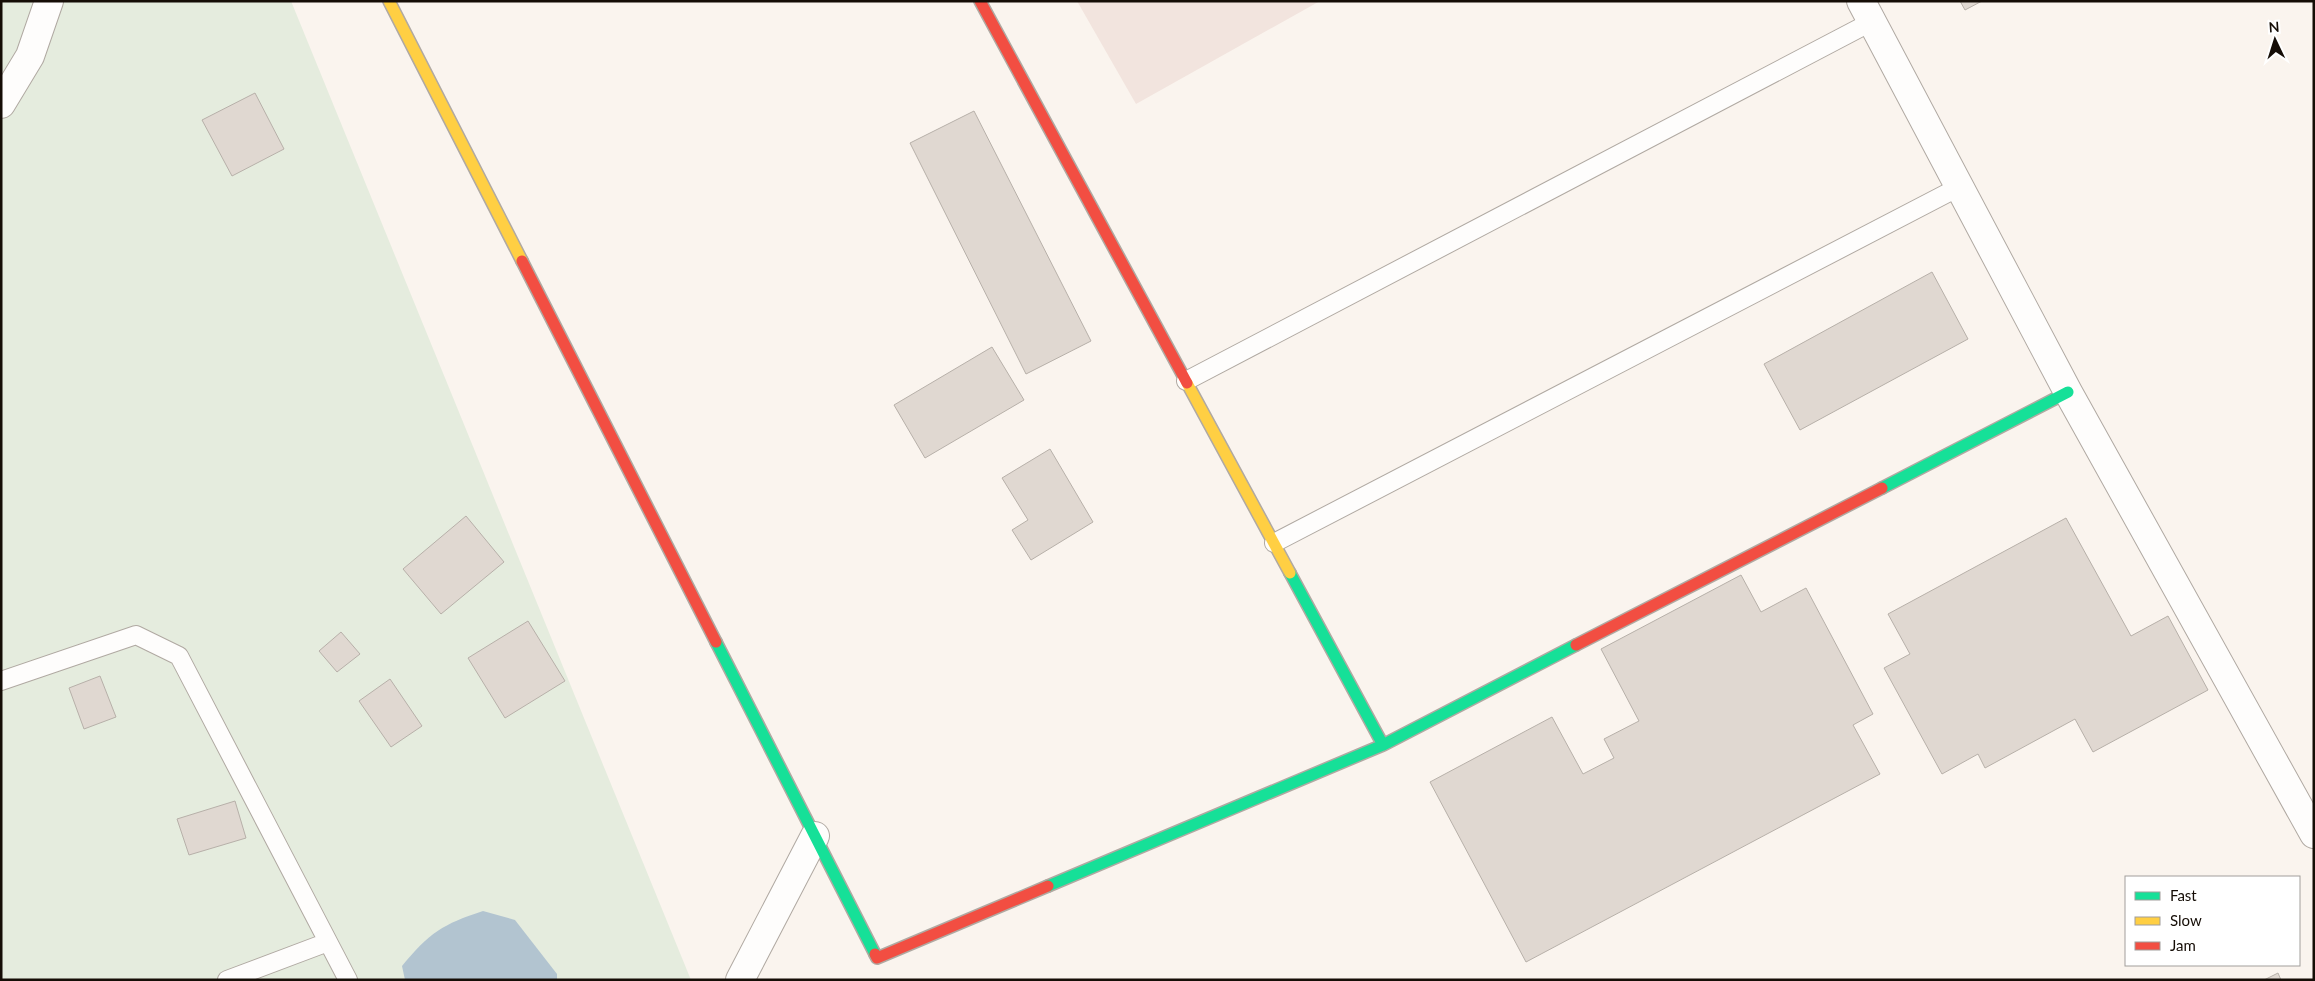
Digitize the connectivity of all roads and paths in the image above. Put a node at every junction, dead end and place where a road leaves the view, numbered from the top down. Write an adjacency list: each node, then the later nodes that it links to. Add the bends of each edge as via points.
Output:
1 (49, 1): 5 (street, via 30,56)
2 (389, 1): 13 (street)
3 (980, 1): 7 (street)
4 (1866, 12): 6 (street); 7 (lane)
5 (1, 104)
6 (1959, 187): 8 (street); 9 (lane)
7 (1186, 381): 9 (street)
8 (2068, 392): 11 (street); 12 (street)
9 (1274, 543): 11 (street)
10 (1, 681): 14 (lane, via 136,635 179,656)
11 (1384, 745): 13 (street, via 877,958)
12 (2314, 834)
13 (815, 836): 17 (street)
14 (328, 942): 15 (lane); 16 (lane)
15 (227, 980)
16 (348, 980)
17 (740, 980)

